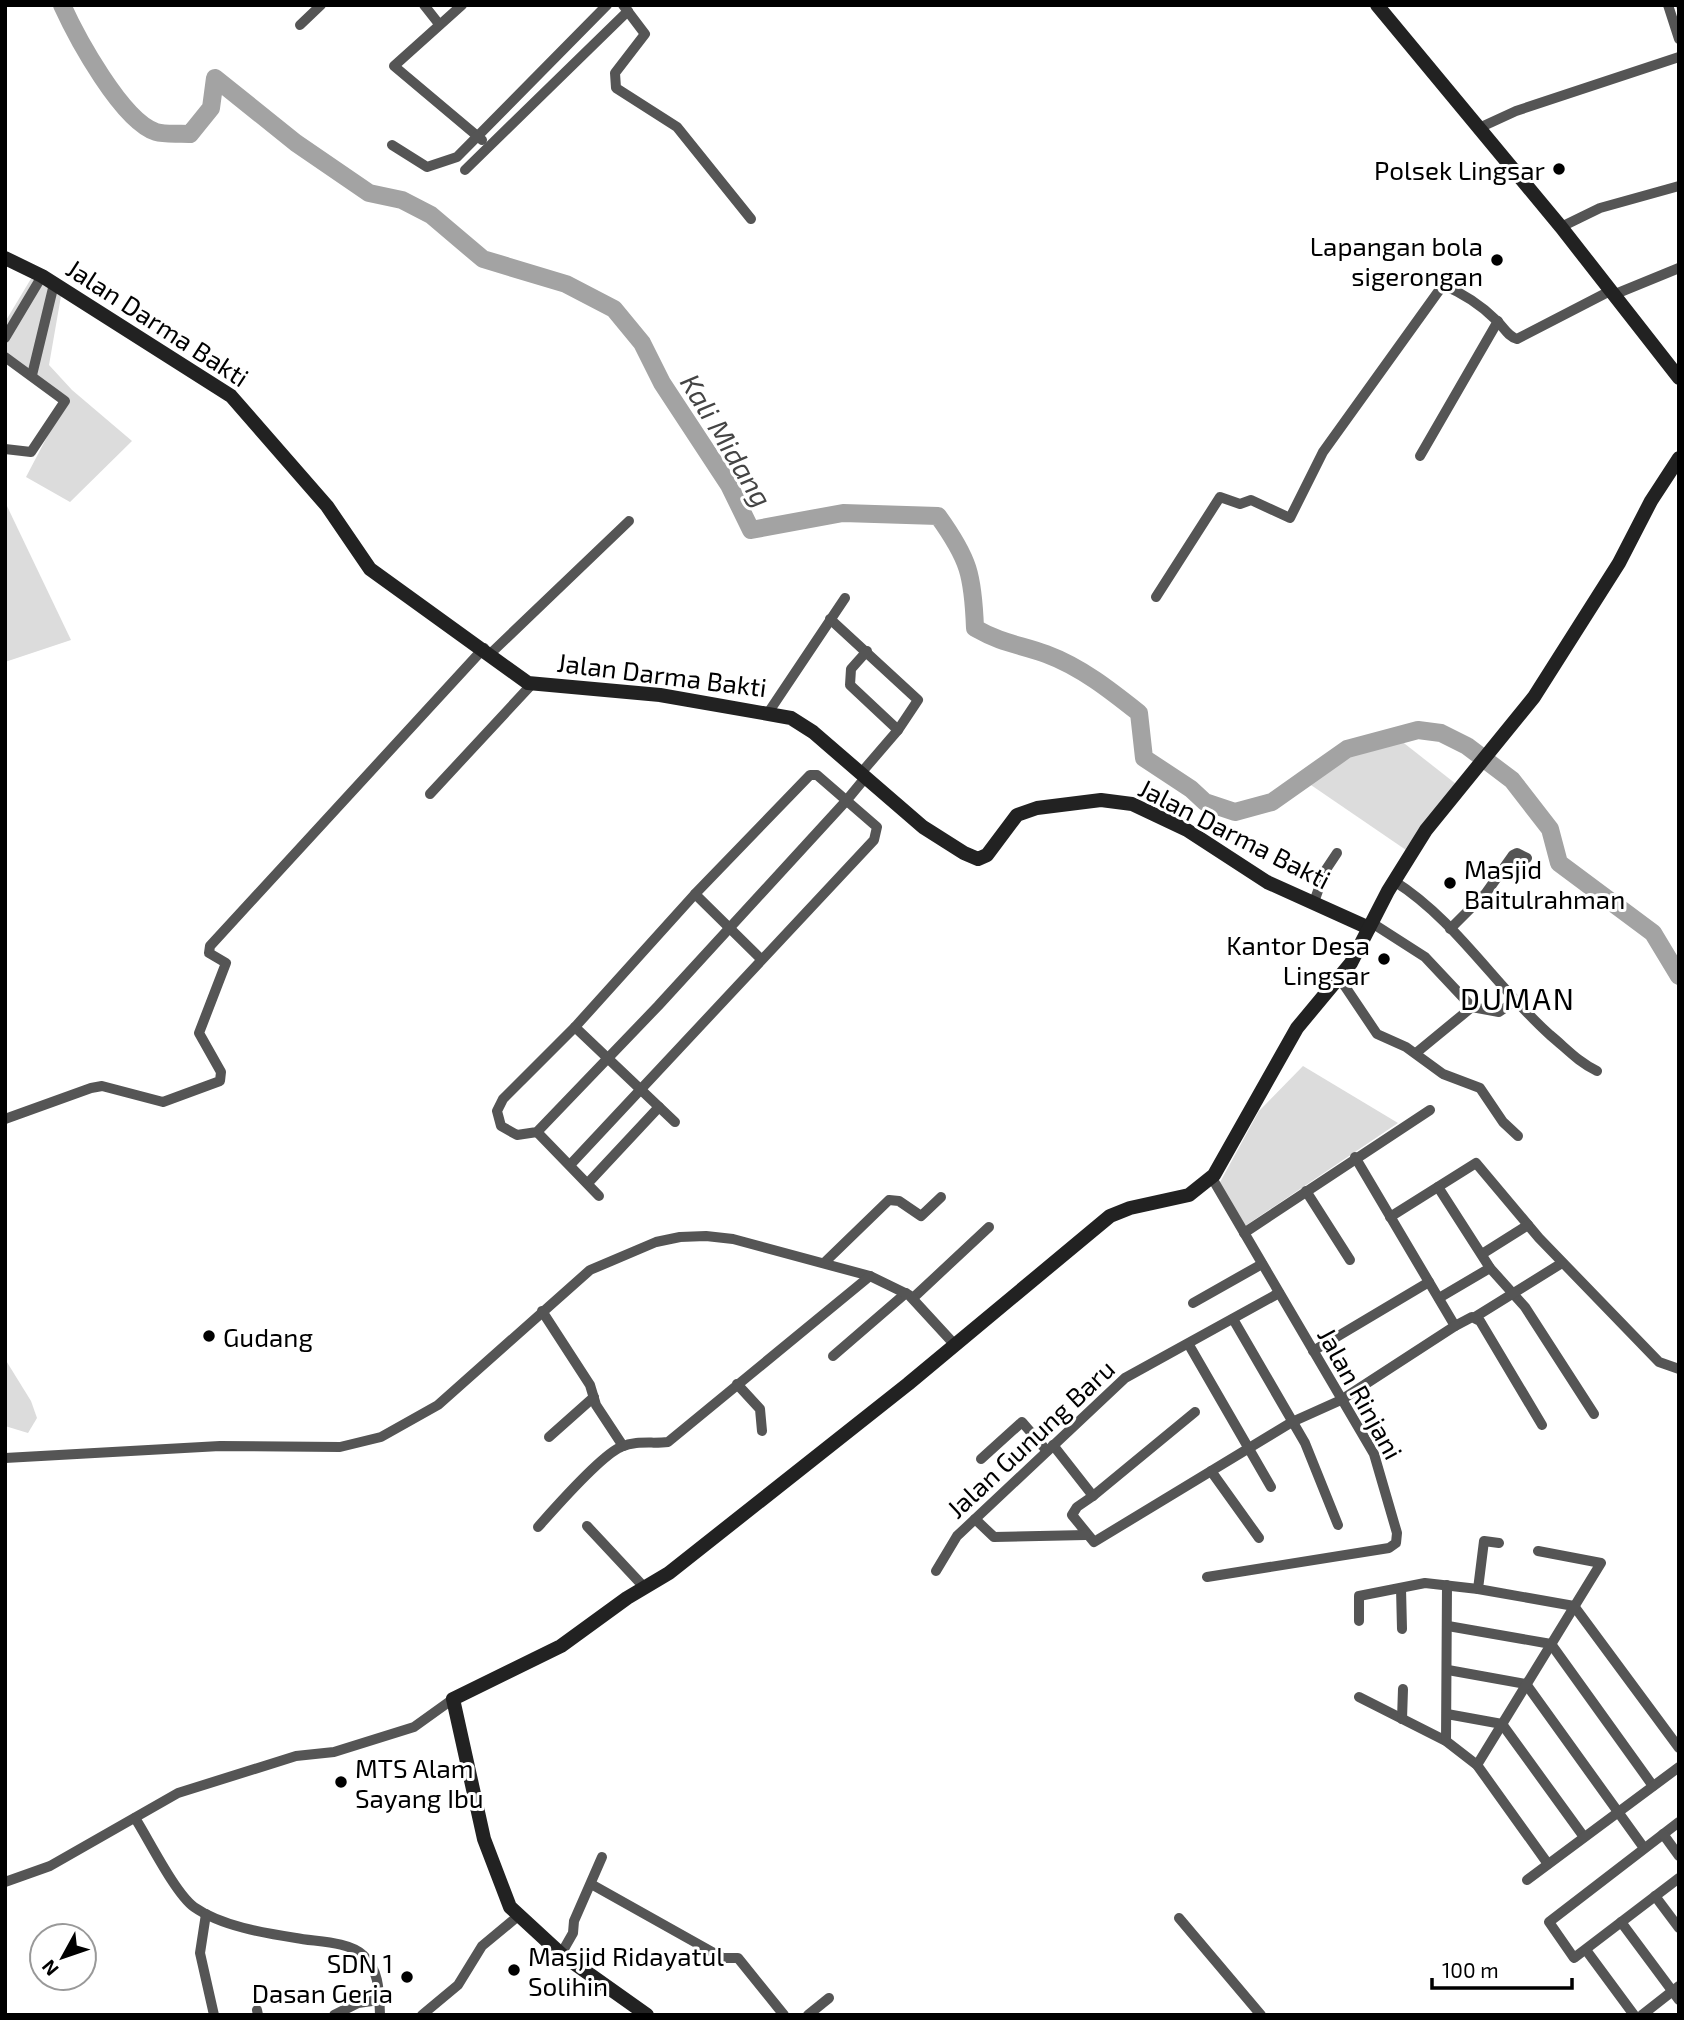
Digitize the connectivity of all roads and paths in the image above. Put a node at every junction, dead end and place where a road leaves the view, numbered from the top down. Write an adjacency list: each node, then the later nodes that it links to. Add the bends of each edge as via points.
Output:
1 (321, 5): 9 (street)
2 (424, 5): 8 (street)
3 (461, 5): 8 (street)
4 (607, 5): 13 (street)
5 (1377, 5): 12 (street)
6 (1668, 5): 10 (street)
7 (626, 8): 15 (street); 18 (street, via 645,34 615,73 616,88 677,127)
8 (439, 24): 13 (street, via 394,66)
9 (300, 25)
10 (1679, 38)
11 (1679, 57): 12 (street, via 1516,111)
12 (1479, 128): 19 (street)
13 (477, 135): 14 (street, via 457,157 433,166 421,165); 15 (street)
14 (392, 145)
15 (487, 147): 16 (street)
16 (465, 170)
17 (1679, 186): 19 (street, via 1600,208)
18 (751, 219)
19 (1561, 227): 23 (street)
20 (5, 258): 22 (street, Jalan Darma Bakti)
21 (1679, 268): 23 (street)
22 (48, 280): 25 (street); 27 (street); 36 (street, Jalan Darma Bakti, via 231,396 327,506 370,569)
23 (1612, 293): 24 (street, via 1521,338 1510,336); 28 (street)
24 (1498, 321): 30 (street); 33 (street, via 1443,285 1323,452 1290,517 1251,500 1240,504 1222,496)
25 (5, 338)
26 (5, 357): 27 (street)
27 (33, 375): 29 (street, via 63,397 64,404 31,452)
28 (1679, 378)
29 (5, 449)
30 (1419, 456)
31 (1678, 462): 46 (street, via 1534,697 1426,830)
32 (629, 521): 36 (street)
33 (1156, 597)
34 (845, 598): 35 (street)
35 (830, 619): 37 (street); 39 (street)
36 (487, 651): 38 (street, Jalan Darma Bakti); 63 (street, via 210,946 209,953 226,963 199,1033 221,1072 220,1081 163,1102 102,1086)
37 (867, 651): 40 (street, via 851,669 850,685); 40 (street, via 918,700)
38 (533, 683): 39 (street, Jalan Darma Bakti, via 660,695); 42 (street)
39 (768, 713): 41 (street, Jalan Darma Bakti, via 798,722)
40 (898, 730): 41 (street)
41 (863, 776): 43 (street); 48 (street, Jalan Darma Bakti, via 929,831 978,859 987,855 1017,815 1037,808 1119,801 1172,822 1267,882)
42 (430, 794)
43 (846, 801): 47 (street, via 817,775 810,775); 50 (street); 52 (street, via 877,827 878,835)
44 (1337, 853): 48 (street)
45 (1527, 858): 51 (street, via 1513,855 1486,893)
46 (1394, 881): 49 (street); 51 (street)
47 (695, 894): 50 (street); 56 (street)
48 (1314, 902): 49 (street, Jalan Darma Bakti)
49 (1371, 925): 53 (street); 55 (street, Jalan Darma Bakti, via 1425,957)
50 (728, 928): 52 (street); 58 (street)
51 (1450, 929): 54 (street)
52 (761, 959): 60 (street)
53 (1340, 979): 57 (street, via 1373,1030); 69 (street, via 1297,1028)
54 (1516, 1001): 55 (street, via 1492,1013); 59 (street, via 1573,1056)
55 (1472, 1007): 57 (street)
56 (575, 1027): 58 (street); 65 (street, via 499,1106 498,1121 506,1131 526,1136)
57 (1416, 1053): 66 (street, via 1438,1071 1480,1088)
58 (608, 1058): 60 (street); 65 (street)
59 (1597, 1071)
60 (640, 1088): 61 (street); 68 (street)
61 (659, 1107): 64 (street); 70 (street)
62 (1430, 1110): 67 (street)
63 (5, 1119)
64 (674, 1122)
65 (537, 1132): 68 (street)
66 (1518, 1136)
67 (1355, 1157): 72 (street); 75 (street)
68 (570, 1165): 70 (street)
69 (1212, 1178): 78 (street, Jalan Rinjani); 96 (street, via 1181,1199 1110,1216)
70 (588, 1183): 73 (street)
71 (1438, 1187): 75 (street); 76 (street, via 1476,1163); 79 (street)
72 (1306, 1191): 78 (street); 80 (street)
73 (599, 1196)
74 (941, 1197): 81 (street, via 920,1216 899,1201 889,1200)
75 (1390, 1217): 86 (street)
76 (1528, 1225): 79 (street); 82 (street)
77 (989, 1227): 89 (street)
78 (1244, 1233): 83 (street, Jalan Rinjani)
79 (1482, 1254): 84 (street)
80 (1350, 1260)
81 (825, 1262): 85 (street); 92 (street, via 720,1237 667,1240 590,1270)
82 (1562, 1263): 88 (street); 100 (street, via 1663,1365)
83 (1262, 1264): 87 (street, Jalan Rinjani); 91 (street)
84 (1490, 1268): 88 (street); 90 (street)
85 (870, 1276): 89 (street); 101 (street)
86 (1429, 1282): 90 (street); 98 (street)
87 (1279, 1293): 94 (street, Jalan Gunung Baru); 98 (street, Jalan Rinjani)
88 (1515, 1293): 93 (street); 105 (street)
89 (910, 1296): 96 (street); 99 (street)
90 (1439, 1298): 95 (street)
91 (1193, 1303)
92 (542, 1311): 102 (street); 113 (street, via 438,1405 396,1430 361,1443)
93 (1475, 1317): 95 (street); 107 (street)
94 (1233, 1320): 97 (street, Jalan Gunung Baru); 106 (street)
95 (1455, 1326): 103 (street)
96 (955, 1345): 129 (street, via 696,1553)
97 (1189, 1345): 111 (street, Jalan Gunung Baru, via 1125,1378); 112 (street)
98 (1313, 1351): 103 (street, Jalan Rinjani)
99 (833, 1356)
100 (1679, 1369)
101 (737, 1384): 108 (street, via 760,1409); 110 (street, via 668,1442 646,1440)
102 (594, 1397): 109 (street); 110 (street)
103 (1341, 1400): 106 (street); 127 (street, Jalan Rinjani, via 1374,1454 1396,1542 1389,1548)
104 (1195, 1412): 117 (street)
105 (1594, 1414)
106 (1292, 1422): 112 (street); 119 (street)
107 (1542, 1425)
108 (762, 1431)
109 (549, 1437)
110 (623, 1446): 121 (street)
111 (1050, 1448): 114 (street, via 1022,1422); 117 (street); 118 (street, Jalan Gunung Baru)
112 (1248, 1448): 115 (street); 116 (street)
113 (5, 1458)
114 (981, 1459)
115 (1211, 1471): 122 (street, via 1096,1542); 123 (street)
116 (1271, 1487)
117 (1093, 1496): 122 (street, via 1072,1515)
118 (975, 1519): 122 (street, via 994,1537); 126 (street, Jalan Gunung Baru, via 952,1541)
119 (1338, 1525)
120 (587, 1526): 129 (street)
121 (538, 1527)
122 (1086, 1535)
123 (1259, 1538)
124 (1499, 1544): 131 (street, via 1484,1541)
125 (1538, 1551): 132 (street, via 1601,1563)
126 (936, 1571)
127 (1207, 1577)
128 (1447, 1586): 130 (street, via 1425,1583); 131 (street); 134 (street)
129 (644, 1587): 141 (street, via 561,1646)
130 (1401, 1588): 133 (street, via 1359,1596); 135 (street)
131 (1478, 1589): 132 (street)
132 (1574, 1606): 136 (street); 146 (street)
133 (1359, 1621)
134 (1448, 1626): 136 (street); 137 (street)
135 (1402, 1629)
136 (1551, 1644): 138 (street); 149 (street)
137 (1448, 1670): 138 (street); 142 (street)
138 (1526, 1684): 144 (street); 150 (street)
139 (1402, 1689): 143 (street)
140 (1359, 1698): 143 (street)
141 (454, 1702): 151 (street, via 414,1727 334,1752 296,1756 217,1779 178,1793); 165 (street, via 486,1846)
142 (1447, 1714): 144 (street); 145 (street)
143 (1402, 1719): 145 (street)
144 (1502, 1724): 147 (street); 154 (street)
145 (1446, 1741): 147 (street)
146 (1679, 1748)
147 (1477, 1765): 158 (street)
148 (1679, 1767): 149 (street)
149 (1653, 1786): 150 (street)
150 (1618, 1812): 154 (street); 155 (street)
151 (135, 1818): 161 (street, via 50,1866); 164 (street, via 184,1898)
152 (1679, 1822): 153 (street)
153 (1663, 1834): 155 (street); 156 (street)
154 (1584, 1837): 158 (street)
155 (1644, 1848): 169 (street, via 1549,1922 1574,1958)
156 (1679, 1856)
157 (602, 1857): 162 (street)
158 (1548, 1864): 160 (street)
159 (1679, 1878): 163 (street)
160 (1527, 1880)
161 (5, 1882)
162 (591, 1884): 170 (street); 178 (street, via 723,1958 738,1958)
163 (1655, 1896): 167 (street); 168 (street)
164 (206, 1914): 173 (street, via 355,1950 373,1969); 174 (street, via 200,1953)
165 (517, 1917): 170 (street); 176 (street, via 482,1946 458,1985)
166 (1179, 1918): 180 (street)
167 (1621, 1922): 169 (street); 171 (street)
168 (1679, 1928)
169 (1586, 1950): 181 (street)
170 (561, 1954): 177 (street)
171 (1676, 1992): 182 (street)
172 (829, 1998): 179 (street)
173 (380, 2008): 175 (street, via 358,2003)
174 (214, 2015)
175 (334, 2015)
176 (422, 2015)
177 (647, 2015)
178 (784, 2015)
179 (808, 2015)
180 (1261, 2015)
181 (1634, 2015)
182 (1642, 2015)

